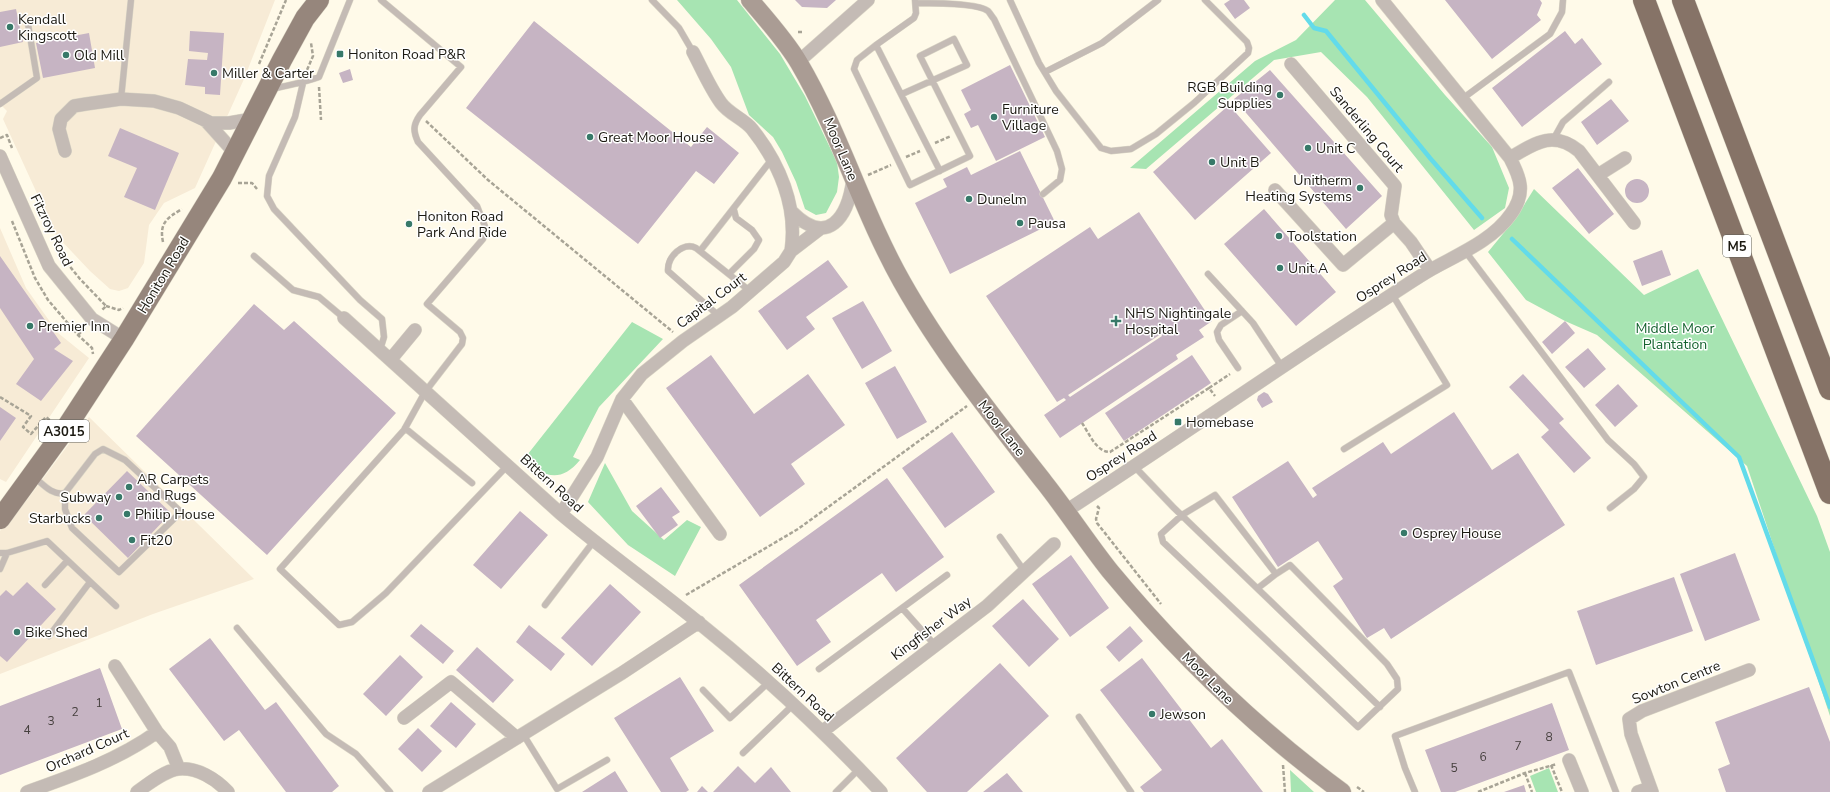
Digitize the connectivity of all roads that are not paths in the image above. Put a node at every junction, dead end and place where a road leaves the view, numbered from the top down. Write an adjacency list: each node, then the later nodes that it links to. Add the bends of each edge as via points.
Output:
1 (131, 0): 28 (lane)
2 (319, 0): 16 (main road, Honiton Road)
3 (350, 0): 25 (lane, via 319,77)
4 (381, 0): 70 (lane, via 461,67 420,115 414,132 418,142 477,206 486,229 483,239 427,304 460,332 463,338 458,350)
5 (652, 0): 19 (lane, via 679,28)
6 (750, 0): 20 (main road, Moor Lane)
7 (868, 0): 20 (street)
8 (1010, 0): 22 (lane, via 1022,31)
9 (1158, 0): 22 (lane, via 1102,43)
10 (1205, 0): 22 (lane, via 1247,42 1248,53 1194,103 1161,130 1131,149 1111,151 1101,148)
11 (1382, 0): 29 (street, Osprey Road)
12 (1563, 0): 29 (lane, via 1562,12 1550,34)
13 (1644, 0): 79 (highway, M5)
14 (1684, 0): 69 (highway, M5)
15 (916, 1): 18 (lane, via 914,18); 45 (lane, via 979,8 988,11 994,19 1057,151 1062,169 1060,180)
16 (309, 9): 26 (main road, Honiton Road)
17 (28, 24): 30 (lane, via 37,78)
18 (876, 46): 27 (lane); 40 (lane, via 857,60 854,69 910,184)
19 (693, 52): 37 (street, via 722,104 751,128)
20 (798, 62): 42 (main road, Moor Lane)
21 (1291, 64): 48 (street, Sanderling Court, via 1395,186 1391,215)
22 (1044, 72)
23 (933, 81): 23 (lane, via 920,56 954,40 967,65); 27 (lane); 40 (lane, via 970,156)
24 (1609, 82): 33 (lane, via 1563,122)
25 (303, 83): 26 (lane); 65 (lane, via 295,117 269,176 267,196 274,209 360,300 382,319 384,337)
26 (266, 90): 31 (main road, Honiton Road)
27 (902, 94): 40 (lane)
28 (121, 99): 32 (street, via 154,101 179,108); 34 (street, via 74,106 67,111 61,119 59,129)
29 (1462, 100): 38 (street, Osprey Road)
30 (0, 104)
31 (252, 119): 32 (street, via 229,123); 35 (main road, Honiton Road)
32 (206, 121): 35 (street)
33 (1554, 140): 38 (street, via 1533,144); 41 (street, via 1561,140 1579,151)
34 (65, 152)
35 (234, 152): 64 (main road, Honiton Road, via 222,178)
36 (0, 156): 43 (street, Fitzroy Road)
37 (772, 158): 46 (lane); 47 (street)
38 (1510, 158): 51 (street, Osprey Road, via 1522,188 1517,203 1503,225 1484,240)
39 (1625, 158): 41 (street)
40 (940, 171)
41 (1598, 175): 49 (street)
42 (861, 177): 50 (street, Capital Court, via 843,215 833,224); 81 (main road, Moor Lane, via 901,280 937,341)
43 (5, 181): 64 (street, Fitzroy Road, via 49,266 92,319)
44 (1275, 190): 48 (street, via 1343,265)
45 (1044, 194)
46 (734, 210): 52 (lane); 56 (lane, via 736,218 752,230 759,240 754,249)
47 (792, 212): 50 (street, via 811,227); 53 (street)
48 (1394, 223): 55 (street)
49 (1634, 223)
50 (821, 228): 53 (street, Capital Court)
51 (1464, 250): 55 (street, Osprey Road); 80 (lane, via 1608,440 1634,464 1644,478)
52 (700, 251): 56 (lane); 61 (lane, via 691,245 680,248 668,262 668,271)
53 (791, 251): 58 (street, Capital Court, via 784,262)
54 (254, 256): 62 (lane, via 293,290 319,297)
55 (1430, 270): 59 (street, Osprey Road)
56 (730, 274): 58 (lane)
57 (1208, 274): 60 (lane)
58 (750, 291): 61 (street, Capital Court)
59 (1392, 294): 67 (street, Osprey Road); 73 (lane, via 1447,385)
60 (1242, 311): 67 (lane); 68 (lane, via 1221,325 1217,332 1218,340)
61 (719, 316): 71 (street, Capital Court, via 642,374)
62 (344, 318): 65 (street, Bittern Road)
63 (415, 330): 66 (street)
64 (124, 339): 76 (main road, Honiton Road / A3015)
65 (380, 350): 66 (street, Bittern Road)
66 (391, 360): 70 (street, Bittern Road)
67 (1282, 367): 75 (street, Osprey Road)
68 (1238, 368)
69 (1830, 389)
70 (425, 392): 72 (lane); 74 (street, Bittern Road)
71 (622, 399): 82 (street, Capital Court, via 597,457); 85 (street)
72 (405, 428): 74 (lane, via 280,569 339,625 352,622 386,593); 77 (lane)
73 (1344, 449)
74 (508, 465): 82 (street, Bittern Road)
75 (1135, 467): 81 (street, Osprey Road); 83 (lane)
76 (32, 475): 78 (lane, via 53,493); 84 (main road, Honiton Road / A3015)
77 (472, 483)
78 (65, 493): 78 (lane, via 95,454 103,449 125,460 181,512 119,572 72,528 65,509)
79 (1830, 493)
80 (1610, 508)
81 (1066, 511): 122 (main road, Moor Lane, via 1108,568 1183,653 1282,747)
82 (561, 514): 87 (street, Bittern Road)
83 (1182, 515): 93 (lane, via 1215,495); 97 (lane); 111 (lane, via 1161,534 1163,542 1358,727)
84 (0, 519)
85 (720, 534)
86 (1000, 537): 92 (lane)
87 (594, 541): 98 (lane); 101 (street, Bittern Road)
88 (1054, 544): 92 (street, Kingfisher Way)
89 (3, 553): 90 (lane, via 47,541); 91 (lane)
90 (67, 561): 95 (lane); 96 (lane)
91 (0, 569)
92 (1025, 572): 104 (street, Kingfisher Way, via 987,606)
93 (1276, 574): 97 (lane); 111 (lane, via 1290,565 1387,664 1397,679 1398,689)
94 (947, 575): 100 (lane)
95 (90, 582): 99 (lane); 103 (lane)
96 (45, 585)
97 (1258, 588): 111 (lane)
98 (545, 605)
99 (116, 606)
100 (902, 608): 104 (lane); 106 (lane)
101 (699, 622): 108 (street, Bittern Road); 116 (street)
102 (237, 628): 128 (lane, via 326,734 356,754)
103 (49, 636)
104 (934, 644): 114 (street, Kingfisher Way)
105 (115, 666): 115 (street)
106 (819, 669)
107 (1749, 670): 124 (street, Sowton Centre, via 1642,711 1629,719)
108 (769, 682): 109 (lane, via 730,718); 110 (street, Bittern Road)
109 (703, 690)
110 (794, 704): 114 (street, Bittern Road); 117 (lane)
111 (1380, 707)
112 (1079, 717): 132 (lane)
113 (404, 718): 116 (street, via 451,682)
114 (823, 731): 121 (street, Bittern Road)
115 (157, 732): 120 (street, via 170,747); 125 (street, Orchard Court, via 106,762)
116 (520, 736): 123 (lane); 129 (street)
117 (743, 752)
118 (607, 760): 123 (lane)
119 (1569, 760): 134 (street)
120 (179, 769): 126 (street); 127 (street, via 200,772 216,780)
121 (859, 769): 130 (lane); 131 (street, Bittern Road)
122 (1347, 788)
123 (558, 790)
124 (1647, 790)
125 (27, 792)
126 (137, 792)
127 (228, 792)
128 (390, 792)
129 (429, 792)
130 (836, 792)
131 (881, 792)
132 (1131, 792)
133 (1415, 792): 135 (lane, via 1404,768 1395,736 1569,672)
134 (1582, 792)
135 (1616, 792)

